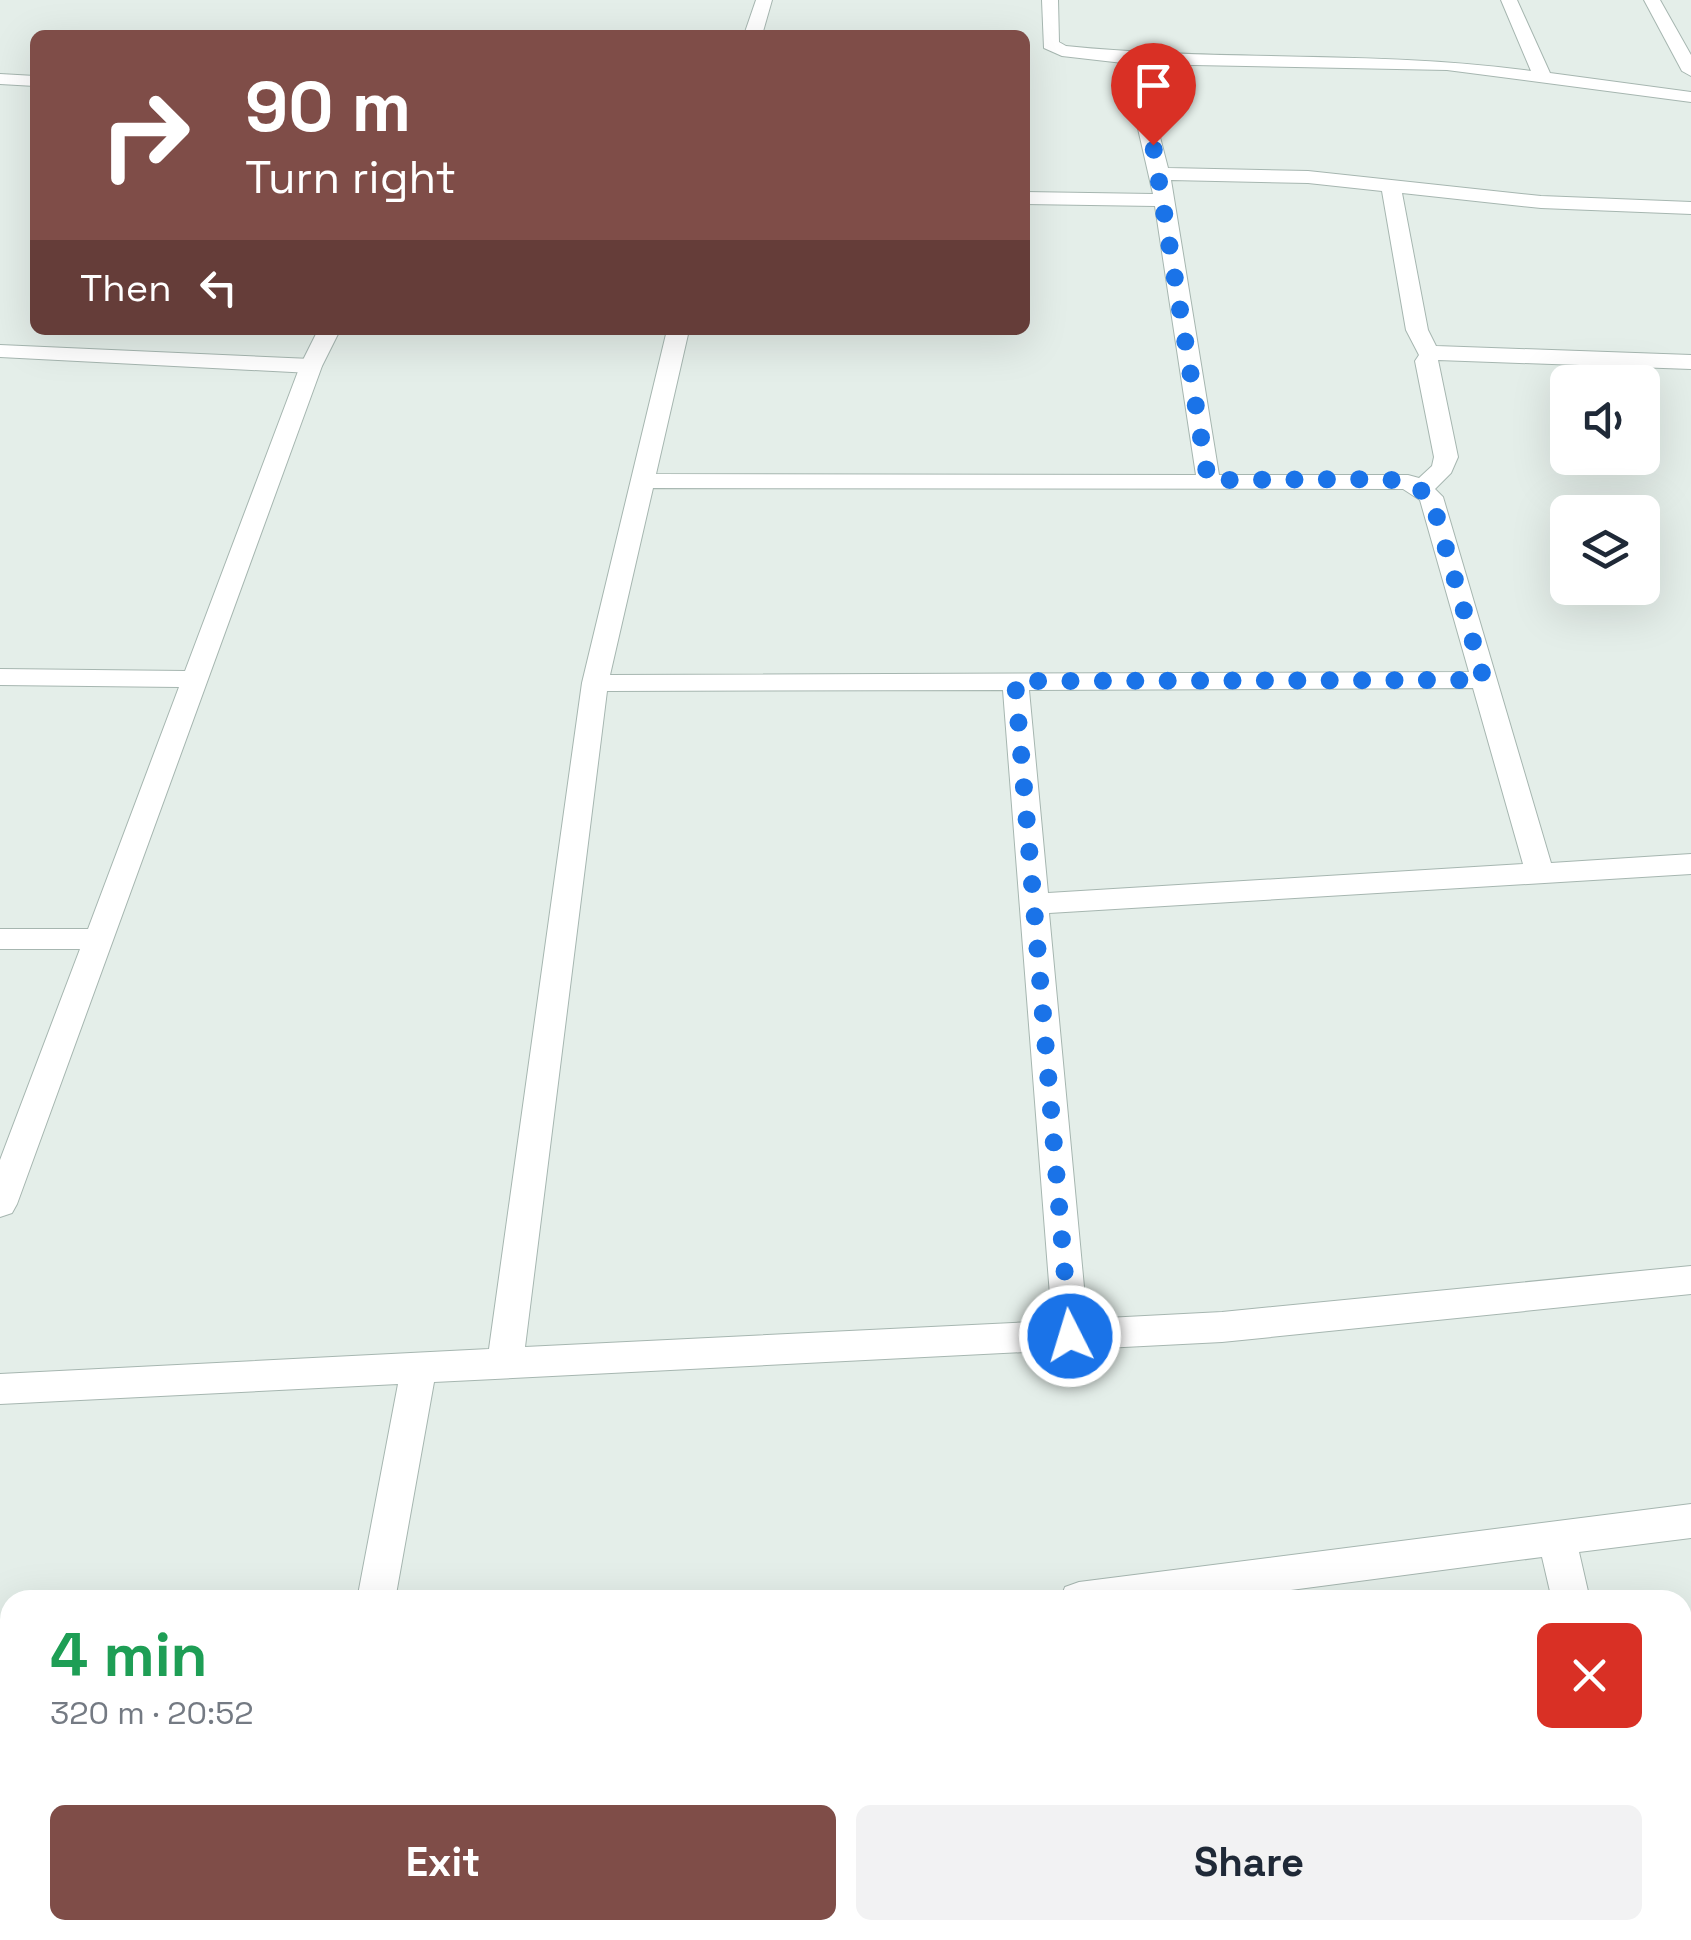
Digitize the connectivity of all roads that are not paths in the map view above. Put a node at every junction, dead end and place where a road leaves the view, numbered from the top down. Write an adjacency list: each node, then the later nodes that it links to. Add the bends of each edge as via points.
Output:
1 (764, 0): 5 (street)
2 (1050, 0): 6 (street, via 1054,48)
3 (1509, 0): 8 (street)
4 (1652, 0): 7 (street)
5 (755, 30)
6 (1131, 58): 8 (street, via 1399,62); 12 (street)
7 (1691, 71)
8 (1543, 78): 11 (street)
9 (0, 79): 10 (street)
10 (30, 81)
11 (1691, 97)
12 (1160, 174): 13 (street, via 1308,176); 15 (street)
13 (1391, 187): 16 (street); 20 (street, via 1417,330)
14 (1030, 198): 15 (street)
15 (1164, 200): 23 (street)
16 (1691, 208)
17 (326, 335): 22 (street)
18 (677, 335): 24 (street)
19 (0, 350): 22 (street)
20 (1430, 355): 21 (street); 25 (street, via 1446,456)
21 (1691, 362)
22 (311, 366): 27 (street)
23 (1208, 480): 24 (street); 25 (street, via 1384,479)
24 (643, 482): 30 (street)
25 (1422, 488): 28 (street, via 1431,497)
26 (0, 677): 27 (street)
27 (193, 679): 35 (street)
28 (1484, 680): 29 (street); 32 (street)
29 (1015, 681): 30 (street); 33 (street)
30 (595, 683): 39 (street)
31 (1691, 864): 32 (street)
32 (1540, 873): 33 (street)
33 (1034, 904): 38 (street)
34 (0, 939): 35 (street)
35 (98, 939): 36 (street)
36 (0, 1204)
37 (1691, 1280): 38 (street)
38 (1070, 1336): 39 (street)
39 (505, 1364): 40 (street)
40 (419, 1368): 41 (street); 44 (street)
41 (0, 1390)
42 (1691, 1521): 43 (street)
43 (1556, 1538): 45 (street); 46 (street)
44 (378, 1590)
45 (1156, 1590)
46 (1568, 1590)

